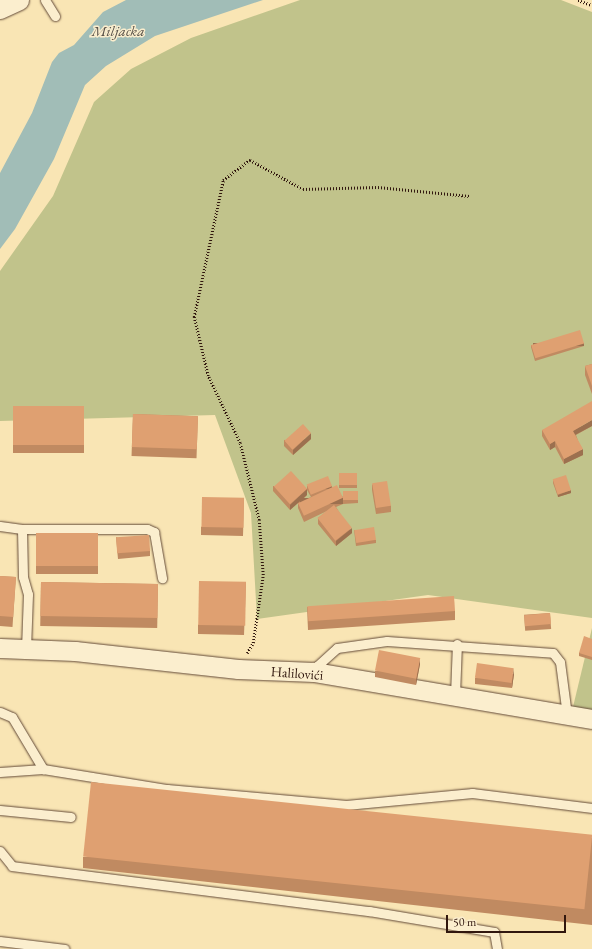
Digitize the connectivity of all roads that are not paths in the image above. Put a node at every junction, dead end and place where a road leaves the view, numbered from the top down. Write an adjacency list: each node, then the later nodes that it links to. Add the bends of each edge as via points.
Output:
1 (19, 0): 3 (street)
2 (45, 0): 4 (lane)
3 (0, 9)
4 (54, 16)
5 (0, 526): 6 (lane)
6 (22, 529): 7 (lane, via 147,529 154,532); 10 (lane, via 23,577 28,594)
7 (162, 578)
8 (457, 644): 11 (lane, via 387,640 337,648); 12 (lane); 14 (lane, via 554,653 561,668)
9 (0, 648): 10 (street, Halilovići)
10 (26, 649): 11 (street, Halilovići, via 75,651 238,669)
11 (314, 672): 12 (street, Halilovići)
12 (455, 695): 14 (street, Halilovići)
13 (0, 712): 16 (lane, via 12,718)
14 (567, 715): 15 (street, Halilovići)
15 (592, 719)
16 (43, 769): 17 (lane); 18 (lane, via 167,789 346,805 472,793)
17 (0, 772)
18 (592, 808)
19 (0, 810): 20 (lane)
20 (71, 817)
21 (0, 851): 24 (lane, via 12,866 369,911 494,932)
22 (0, 941): 23 (lane)
23 (65, 949)
24 (497, 949)

